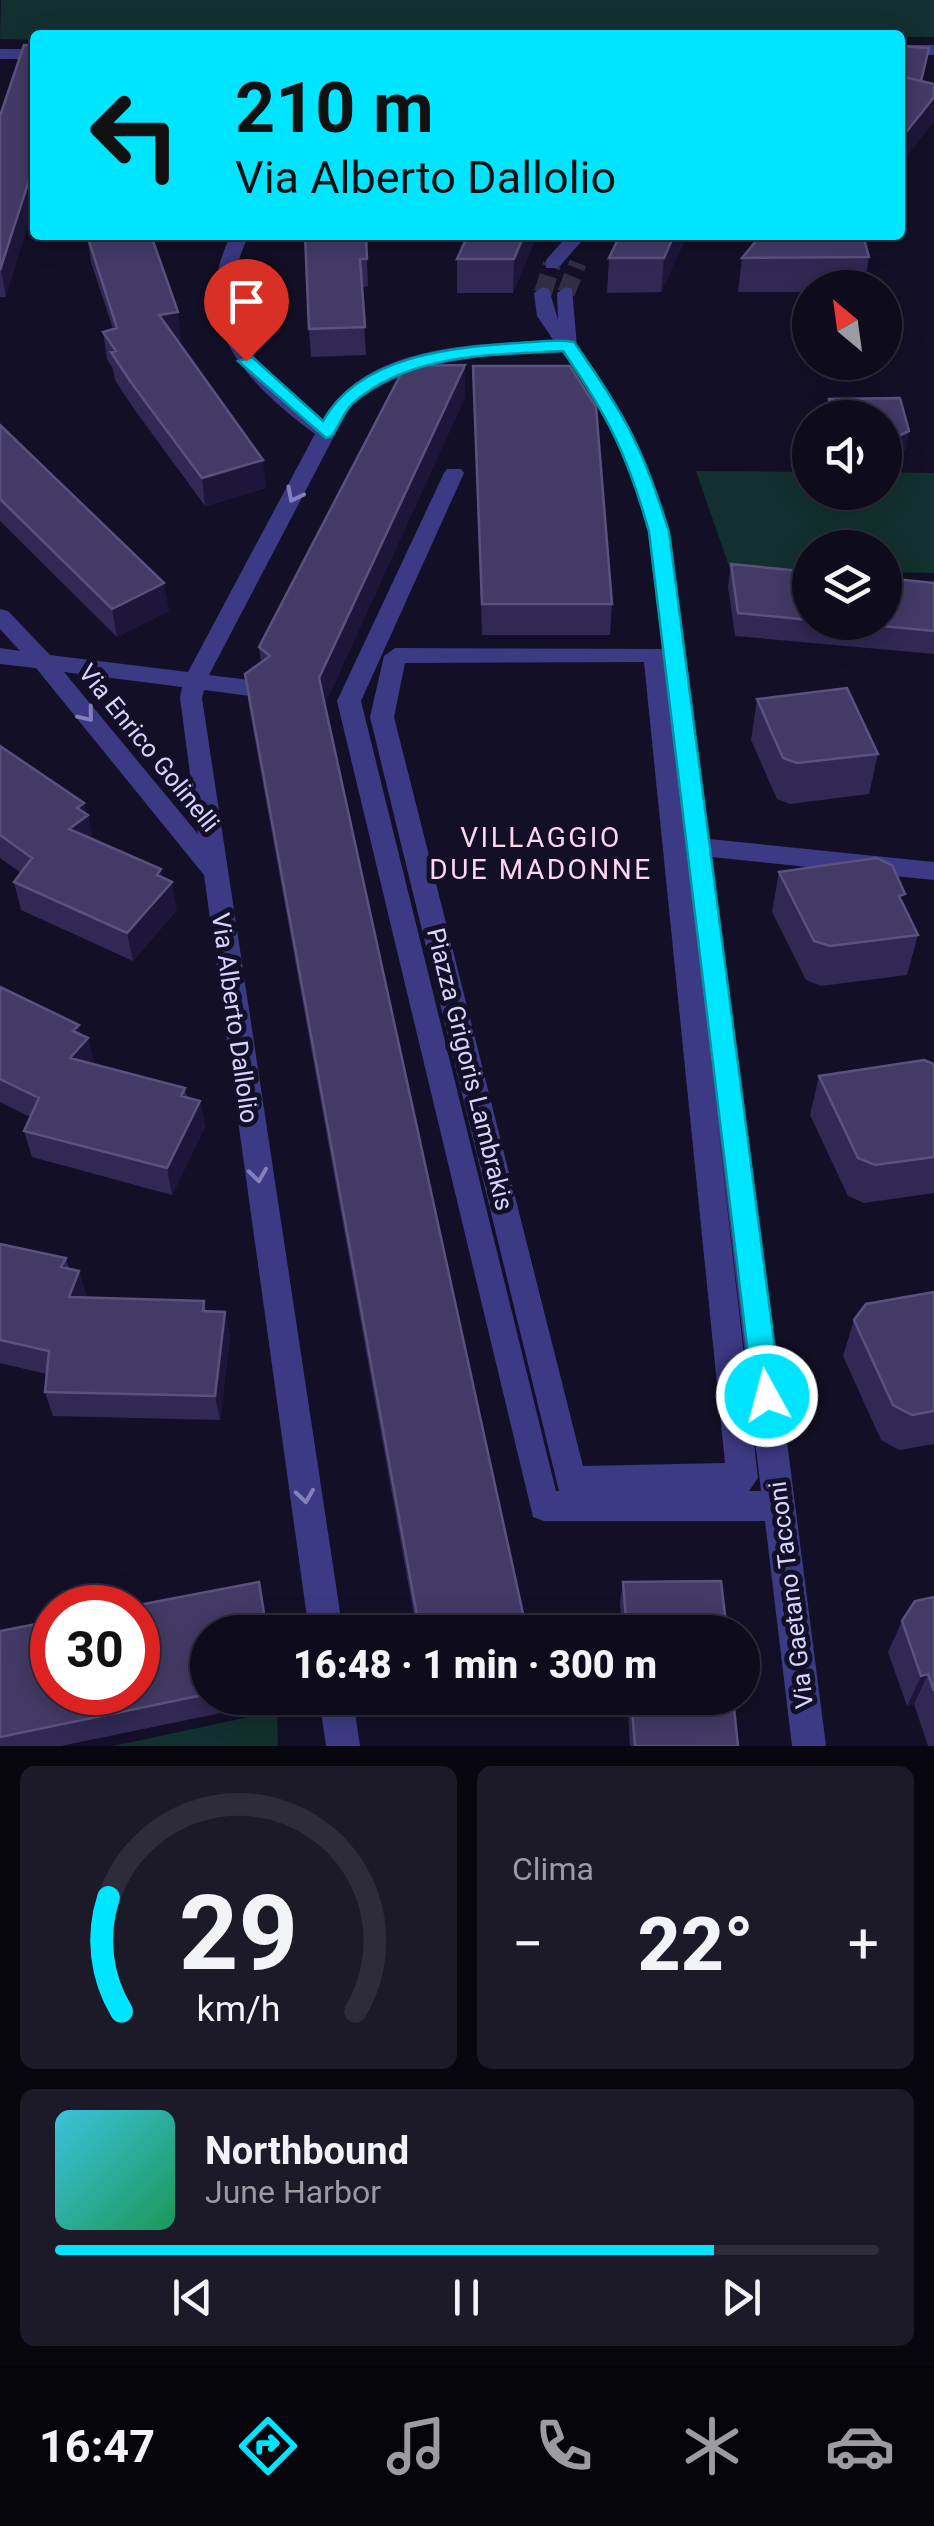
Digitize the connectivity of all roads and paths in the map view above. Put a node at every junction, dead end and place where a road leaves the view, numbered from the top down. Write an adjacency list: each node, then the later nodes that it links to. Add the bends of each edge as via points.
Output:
1 (905, 50): 2 (street)
2 (934, 50)
3 (0, 54): 4 (street)
4 (30, 54)
5 (237, 240): 13 (street, via 223,279 232,340 271,386)
6 (574, 240): 9 (street)
7 (579, 240): 8 (street)
8 (578, 263)
9 (552, 264)
10 (566, 292): 12 (street)
11 (543, 293): 12 (street, Via Gaetano Tacconi, via 546,322)
12 (568, 346): 13 (street, Via Alberto Dallolio, via 462,352 390,372 343,402); 20 (street, Via Gaetano Tacconi, via 616,414 638,459 659,532)
13 (326, 432): 18 (street, Via Alberto Dallolio, one-way to 18)
14 (454, 473): 24 (street, Piazza Grigoris Lambrakis, via 338,700 544,1506)
15 (0, 616): 17 (street, Via Enrico Golinelli)
16 (0, 656): 17 (street)
17 (41, 659): 18 (street, Via Enrico Golinelli); 21 (street, Via Enrico Golinelli, one-way to 21)
18 (195, 680): 19 (street); 21 (street, Via Alberto Dallolio, via 191,698)
19 (258, 689)
20 (701, 848): 22 (street); 24 (street, Via Gaetano Tacconi)
21 (214, 871): 25 (street, Via Alberto Dallolio, one-way to 25)
22 (934, 871)
23 (572, 1481): 23 (street, Piazza Grigoris Lambrakis, via 382,718 395,656 654,654 742,1478)
24 (780, 1506): 28 (street, Via Gaetano Tacconi)
25 (323, 1615)
26 (339, 1715): 27 (street)
27 (344, 1746)
28 (809, 1746)

